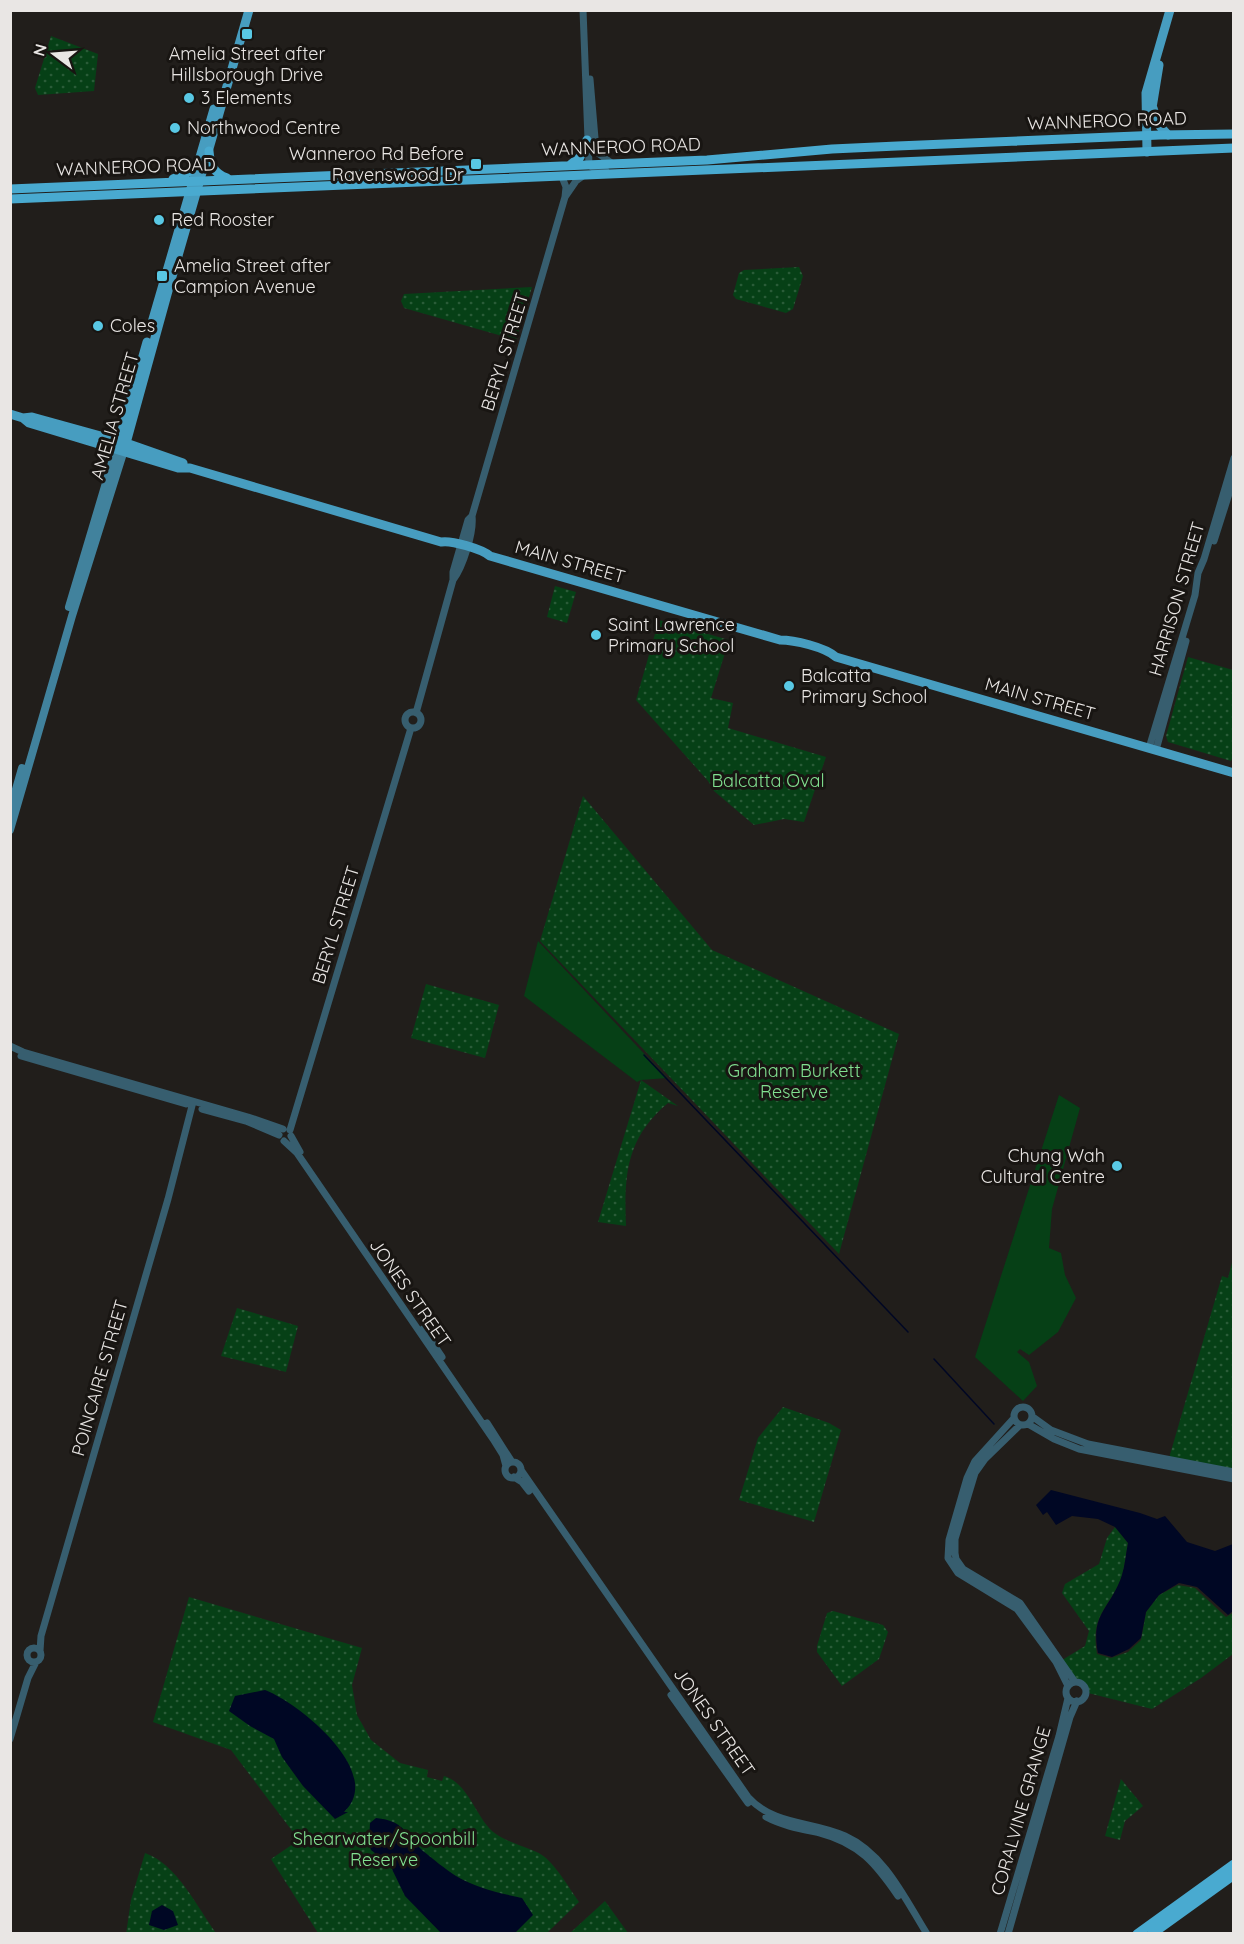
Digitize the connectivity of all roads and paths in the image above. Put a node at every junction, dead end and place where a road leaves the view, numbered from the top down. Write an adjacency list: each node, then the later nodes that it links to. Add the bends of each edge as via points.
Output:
1 (243, 10): 16 (main road, AMELIA STREET)
2 (249, 10): 14 (main road, AMELIA STREET)
3 (585, 10): 12 (street); 17 (street, via 595,143 599,154)
4 (1170, 10): 7 (main road, via 1146,93)
5 (1176, 10): 6 (main road)
6 (1152, 103): 9 (main road); 10 (main road, via 1156,121)
7 (1146, 115): 9 (main road); 11 (main road, via 1141,129)
8 (1233, 134): 10 (highway, WANNEROO ROAD)
9 (1149, 135): 10 (highway, WANNEROO ROAD); 11 (highway, WANNEROO ROAD); 15 (main road)
10 (1168, 135)
11 (1128, 136): 17 (highway, WANNEROO ROAD, via 832,149)
12 (587, 141): 18 (street); 19 (highway, via 580,157)
13 (1233, 148): 15 (highway, WANNEROO ROAD)
14 (209, 151): 23 (highway, via 215,171); 24 (main road, AMELIA STREET)
15 (1150, 152): 20 (highway, WANNEROO ROAD)
16 (199, 161): 24 (main road, AMELIA STREET); 25 (highway, via 184,175)
17 (613, 164): 18 (highway, WANNEROO ROAD)
18 (589, 165): 19 (highway, WANNEROO ROAD); 20 (street)
19 (568, 166): 23 (highway, WANNEROO ROAD)
20 (630, 174): 21 (highway, WANNEROO ROAD)
21 (583, 176): 22 (highway, WANNEROO ROAD); 28 (street, BERYL STREET)
22 (562, 177): 27 (highway, WANNEROO ROAD); 28 (street, BERYL STREET)
23 (232, 179): 24 (highway, WANNEROO ROAD)
24 (197, 181): 25 (highway, WANNEROO ROAD); 27 (main road, AMELIA STREET)
25 (165, 182): 26 (highway, WANNEROO ROAD)
26 (10, 189)
27 (194, 192): 29 (highway, WANNEROO ROAD); 31 (main road, AMELIA STREET)
28 (565, 197): 34 (street, BERYL STREET, via 468,520)
29 (10, 199)
30 (10, 414): 31 (main road, MAIN STREET, via 32,417)
31 (121, 446): 34 (main road, MAIN STREET); 39 (main road, AMELIA STREET); 40 (main road, AMELIA STREET)
32 (1233, 458): 37 (street, HARRISON STREET)
33 (1233, 478): 37 (street, HARRISON STREET)
34 (463, 548): 35 (street, BERYL STREET, via 459,573 453,580); 37 (main road, MAIN STREET, via 780,640 829,658)
35 (416, 713): 36 (street, BERYL STREET, via 421,722); 36 (street, BERYL STREET, via 406,717)
36 (411, 728): 44 (street, BERYL STREET)
37 (1152, 749): 38 (main road, MAIN STREET)
38 (1233, 772)
39 (10, 810)
40 (10, 830)
41 (10, 1047): 43 (street)
42 (10, 1051): 43 (street, via 68,1071)
43 (194, 1104): 44 (street); 54 (street, POINCAIRE STREET)
44 (285, 1134): 49 (street, JONES STREET, via 499,1439)
45 (1033, 1417): 46 (street, via 1030,1409 1024,1407 1016,1410); 47 (street); 51 (street, via 1051,1430 1088,1444)
46 (1014, 1418): 48 (street); 61 (street, CORALVINE GRANGE, via 975,1461 949,1540 948,1558 958,1573 1017,1609 1056,1662)
47 (1028, 1424): 48 (street); 53 (street, via 1079,1449)
48 (1020, 1425): 60 (street, via 975,1473 955,1539 955,1553 963,1569 1020,1603)
49 (509, 1464): 50 (street, JONES STREET, via 519,1465); 52 (street, JONES STREET, via 507,1474)
50 (520, 1470): 52 (street); 70 (street, JONES STREET, via 752,1802 775,1817 834,1831 861,1845 882,1864)
51 (1233, 1472)
52 (514, 1477): 69 (street, JONES STREET, via 525,1485 747,1803 776,1822 833,1837 863,1853 881,1871)
53 (1233, 1479)
54 (41, 1636): 55 (street, POINCAIRE STREET); 56 (street, POINCAIRE STREET)
55 (32, 1648): 56 (street); 57 (street)
56 (40, 1651): 58 (street)
57 (27, 1658): 58 (street); 59 (street)
58 (36, 1662): 59 (street)
59 (28, 1678): 64 (street)
60 (1076, 1682): 61 (street); 63 (street, CORALVINE GRANGE, via 1085,1690 1084,1697)
61 (1068, 1686): 62 (street, CORALVINE GRANGE)
62 (1068, 1698): 63 (street); 71 (street, CORALVINE GRANGE)
63 (1077, 1701): 72 (street, CORALVINE GRANGE)
64 (10, 1739)
65 (1233, 1864): 68 (highway)
66 (1233, 1875): 67 (highway)
67 (1201, 1899): 68 (highway, via 1195,1896); 74 (highway)
68 (1168, 1912): 73 (highway)
69 (922, 1934)
70 (927, 1934)
71 (1000, 1934)
72 (1008, 1934)
73 (1137, 1934)
74 (1152, 1934)

